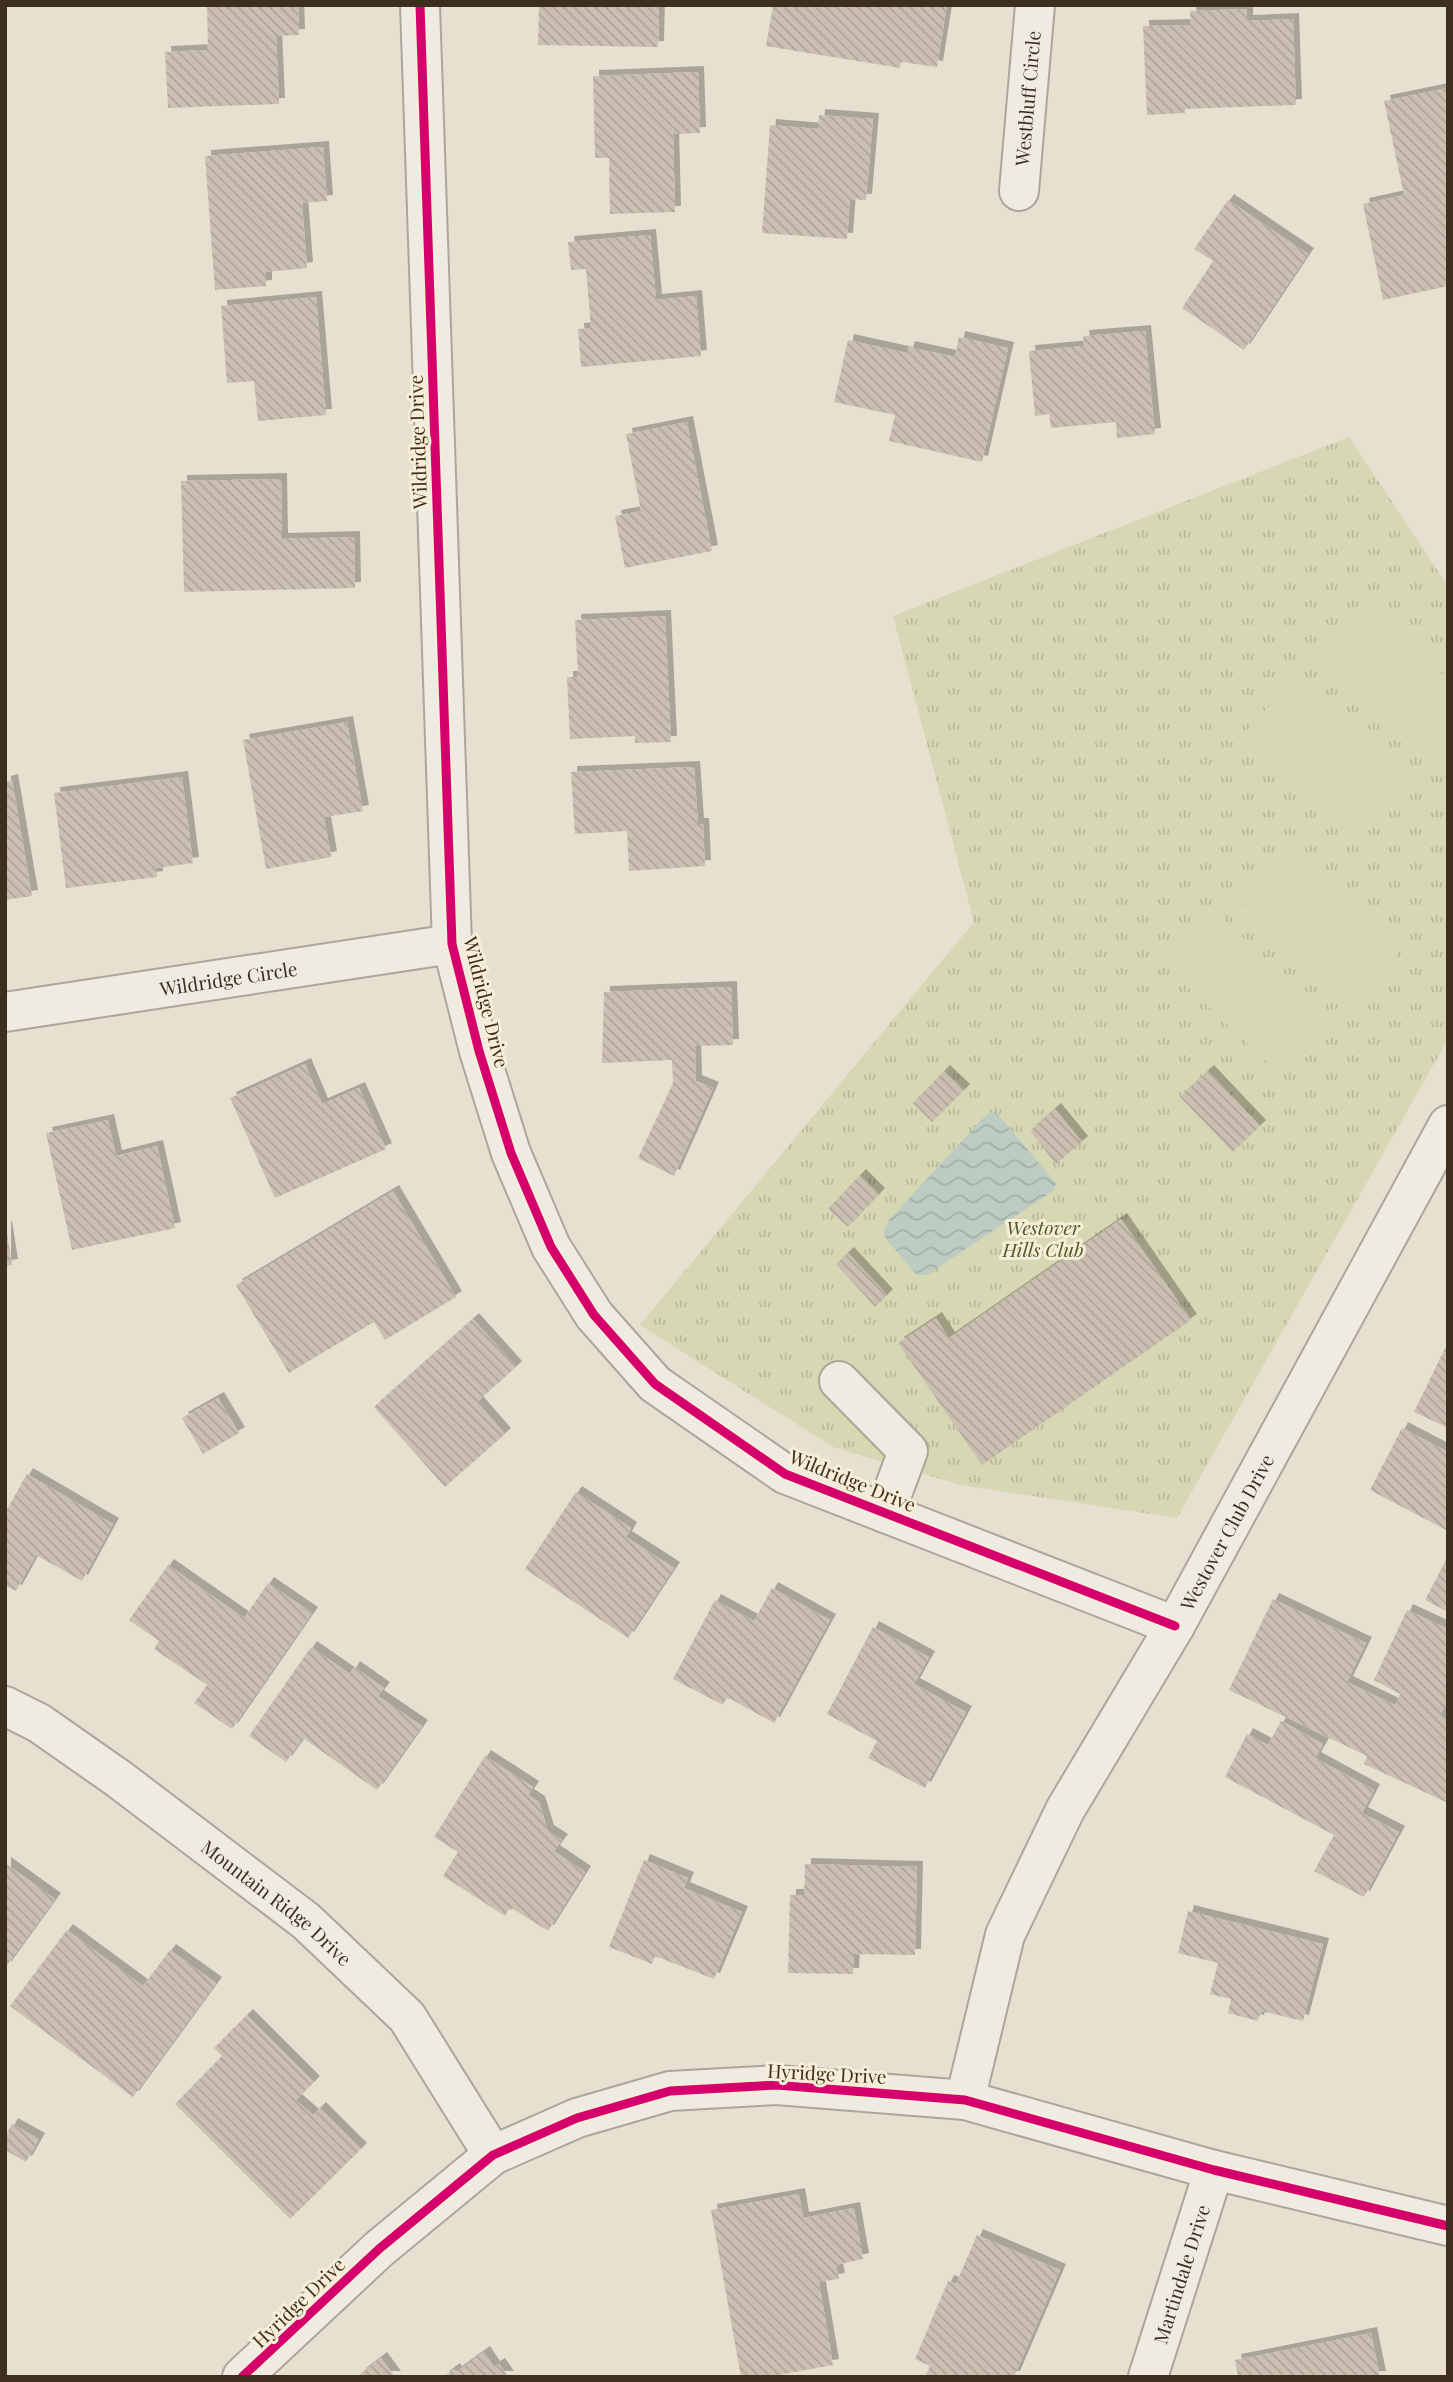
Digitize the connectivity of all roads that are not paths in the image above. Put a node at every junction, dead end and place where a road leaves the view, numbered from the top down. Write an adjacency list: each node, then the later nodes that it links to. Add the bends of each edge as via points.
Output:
1 (419, 5): 4 (street, Wildridge Drive)
2 (1034, 5): 3 (street, Westbluff Circle)
3 (1019, 191)
4 (452, 944): 5 (street, Wildridge Circle); 8 (street, Wildridge Drive, via 511,1153 551,1247 594,1315 655,1384 785,1474)
5 (5, 1012)
6 (1448, 1125): 9 (street, Westover Club Drive)
7 (839, 1381): 8 (street, via 908,1451)
8 (885, 1513): 9 (street, Wildridge Drive)
9 (1175, 1626): 11 (street, Westover Club Drive, via 1065,1810 1005,1935)
10 (5, 1706): 12 (street, Mountain Ridge Drive, via 39,1723 119,1779 306,1922 407,2017)
11 (965, 2100): 12 (street, Hyridge Drive, via 777,2085 670,2091 577,2118); 13 (street, Hyridge Drive)
12 (493, 2155): 15 (street, Hyridge Drive, via 379,2249)
13 (1214, 2170): 14 (street, Hyridge Drive); 16 (street, Martindale Drive)
14 (1448, 2226)
15 (242, 2377)
16 (1148, 2377)

